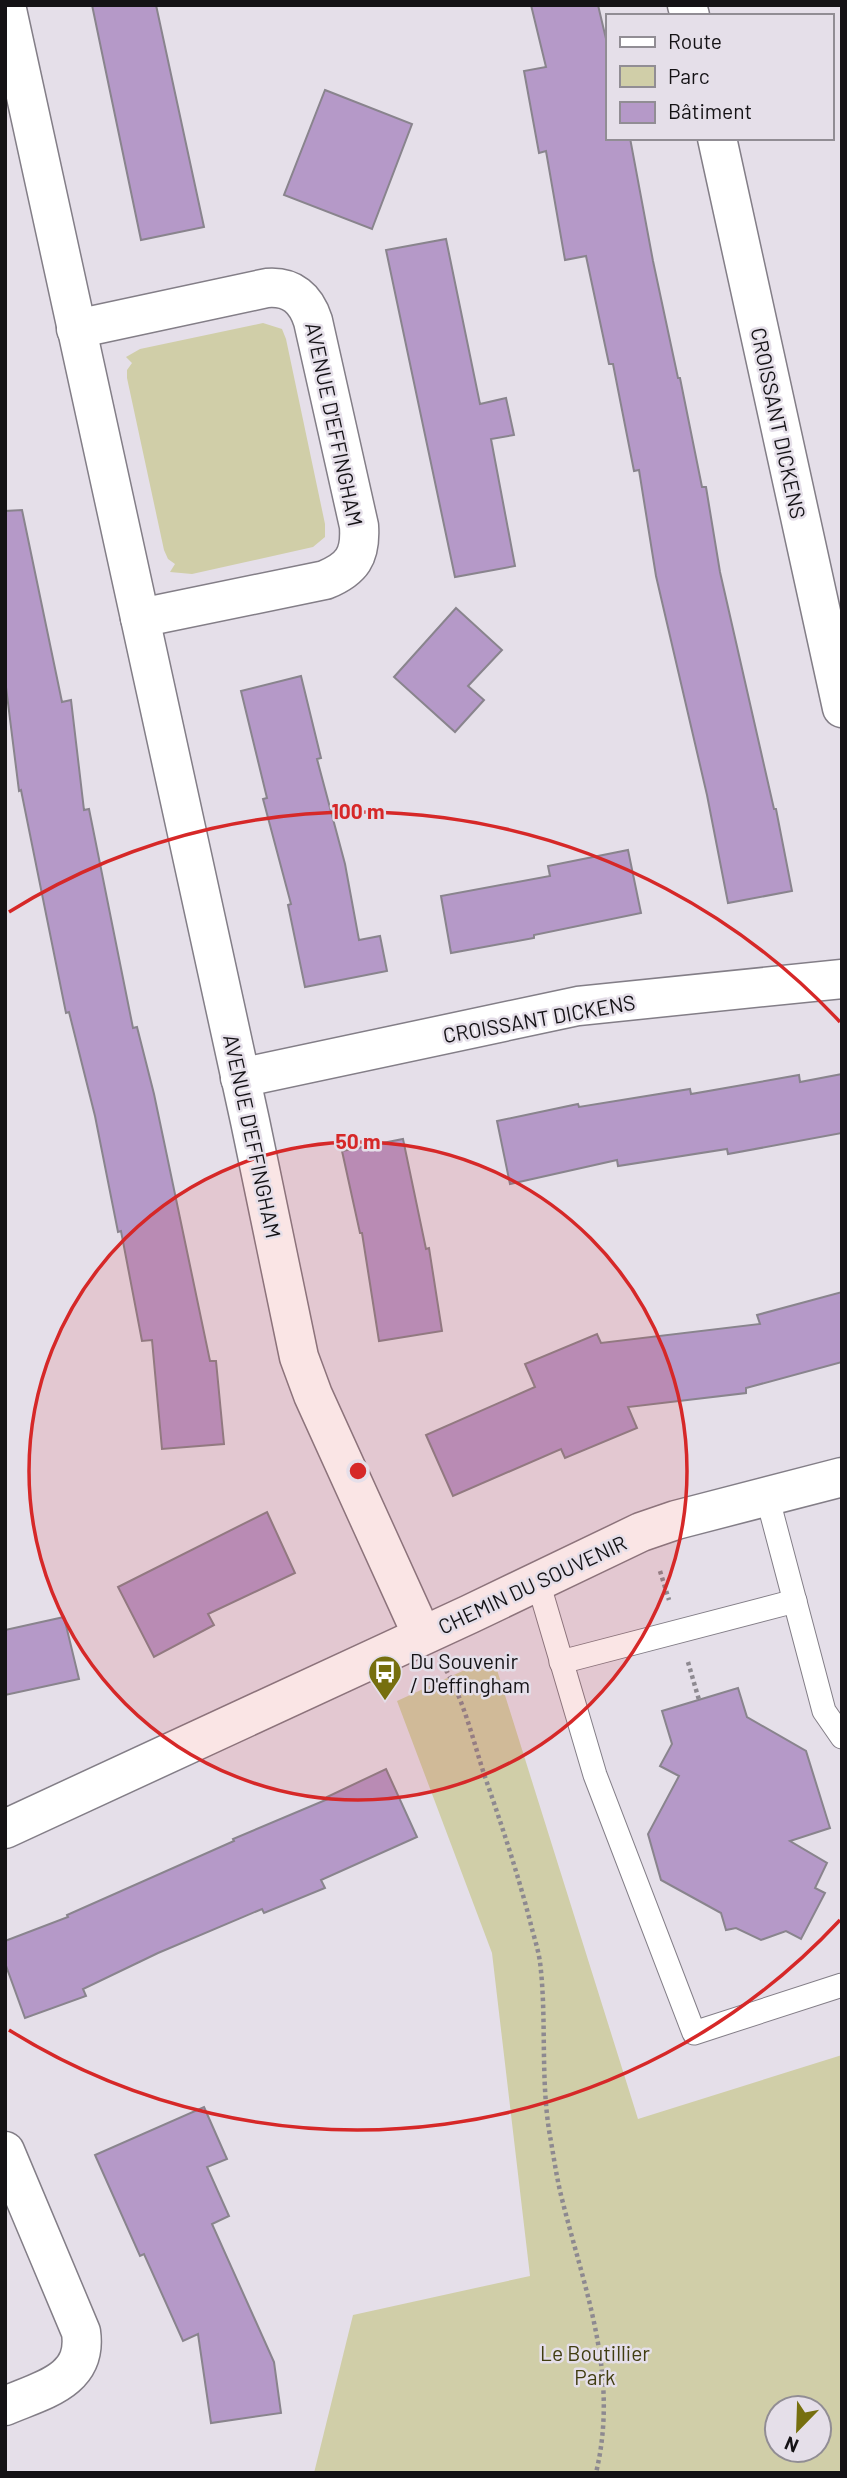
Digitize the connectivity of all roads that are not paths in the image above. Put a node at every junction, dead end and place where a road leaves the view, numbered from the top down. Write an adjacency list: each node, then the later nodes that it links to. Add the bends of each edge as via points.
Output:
1 (6, 5): 3 (street, AVENUE D'EFFINGHAM)
2 (717, 140): 5 (street, CROISSANT DICKENS)
3 (76, 329): 4 (street, AVENUE D'EFFINGHAM); 4 (street, AVENUE D'EFFINGHAM, via 267,288 298,295 313,321 356,514 358,550 338,575)
4 (140, 618): 7 (street, AVENUE D'EFFINGHAM)
5 (842, 708)
6 (842, 979): 7 (street, CROISSANT DICKENS, via 578,1006)
7 (240, 1079): 12 (street, AVENUE D'EFFINGHAM, via 304,1376)
8 (842, 1477): 9 (street, CHEMIN DU SOUVENIR)
9 (767, 1496): 10 (street, CHEMIN DU SOUVENIR, via 641,1532); 11 (lane)
10 (538, 1582): 12 (street, CHEMIN DU SOUVENIR); 13 (lane)
11 (795, 1601): 13 (lane); 14 (lane, via 824,1711)
12 (422, 1635): 15 (street, CHEMIN DU SOUVENIR)
13 (561, 1662): 16 (lane, via 595,1775 694,2033)
14 (842, 1737)
15 (5, 1829)
16 (842, 1985)
17 (5, 2151): 18 (street, via 81,2332 82,2347 68,2377)
18 (5, 2406)

